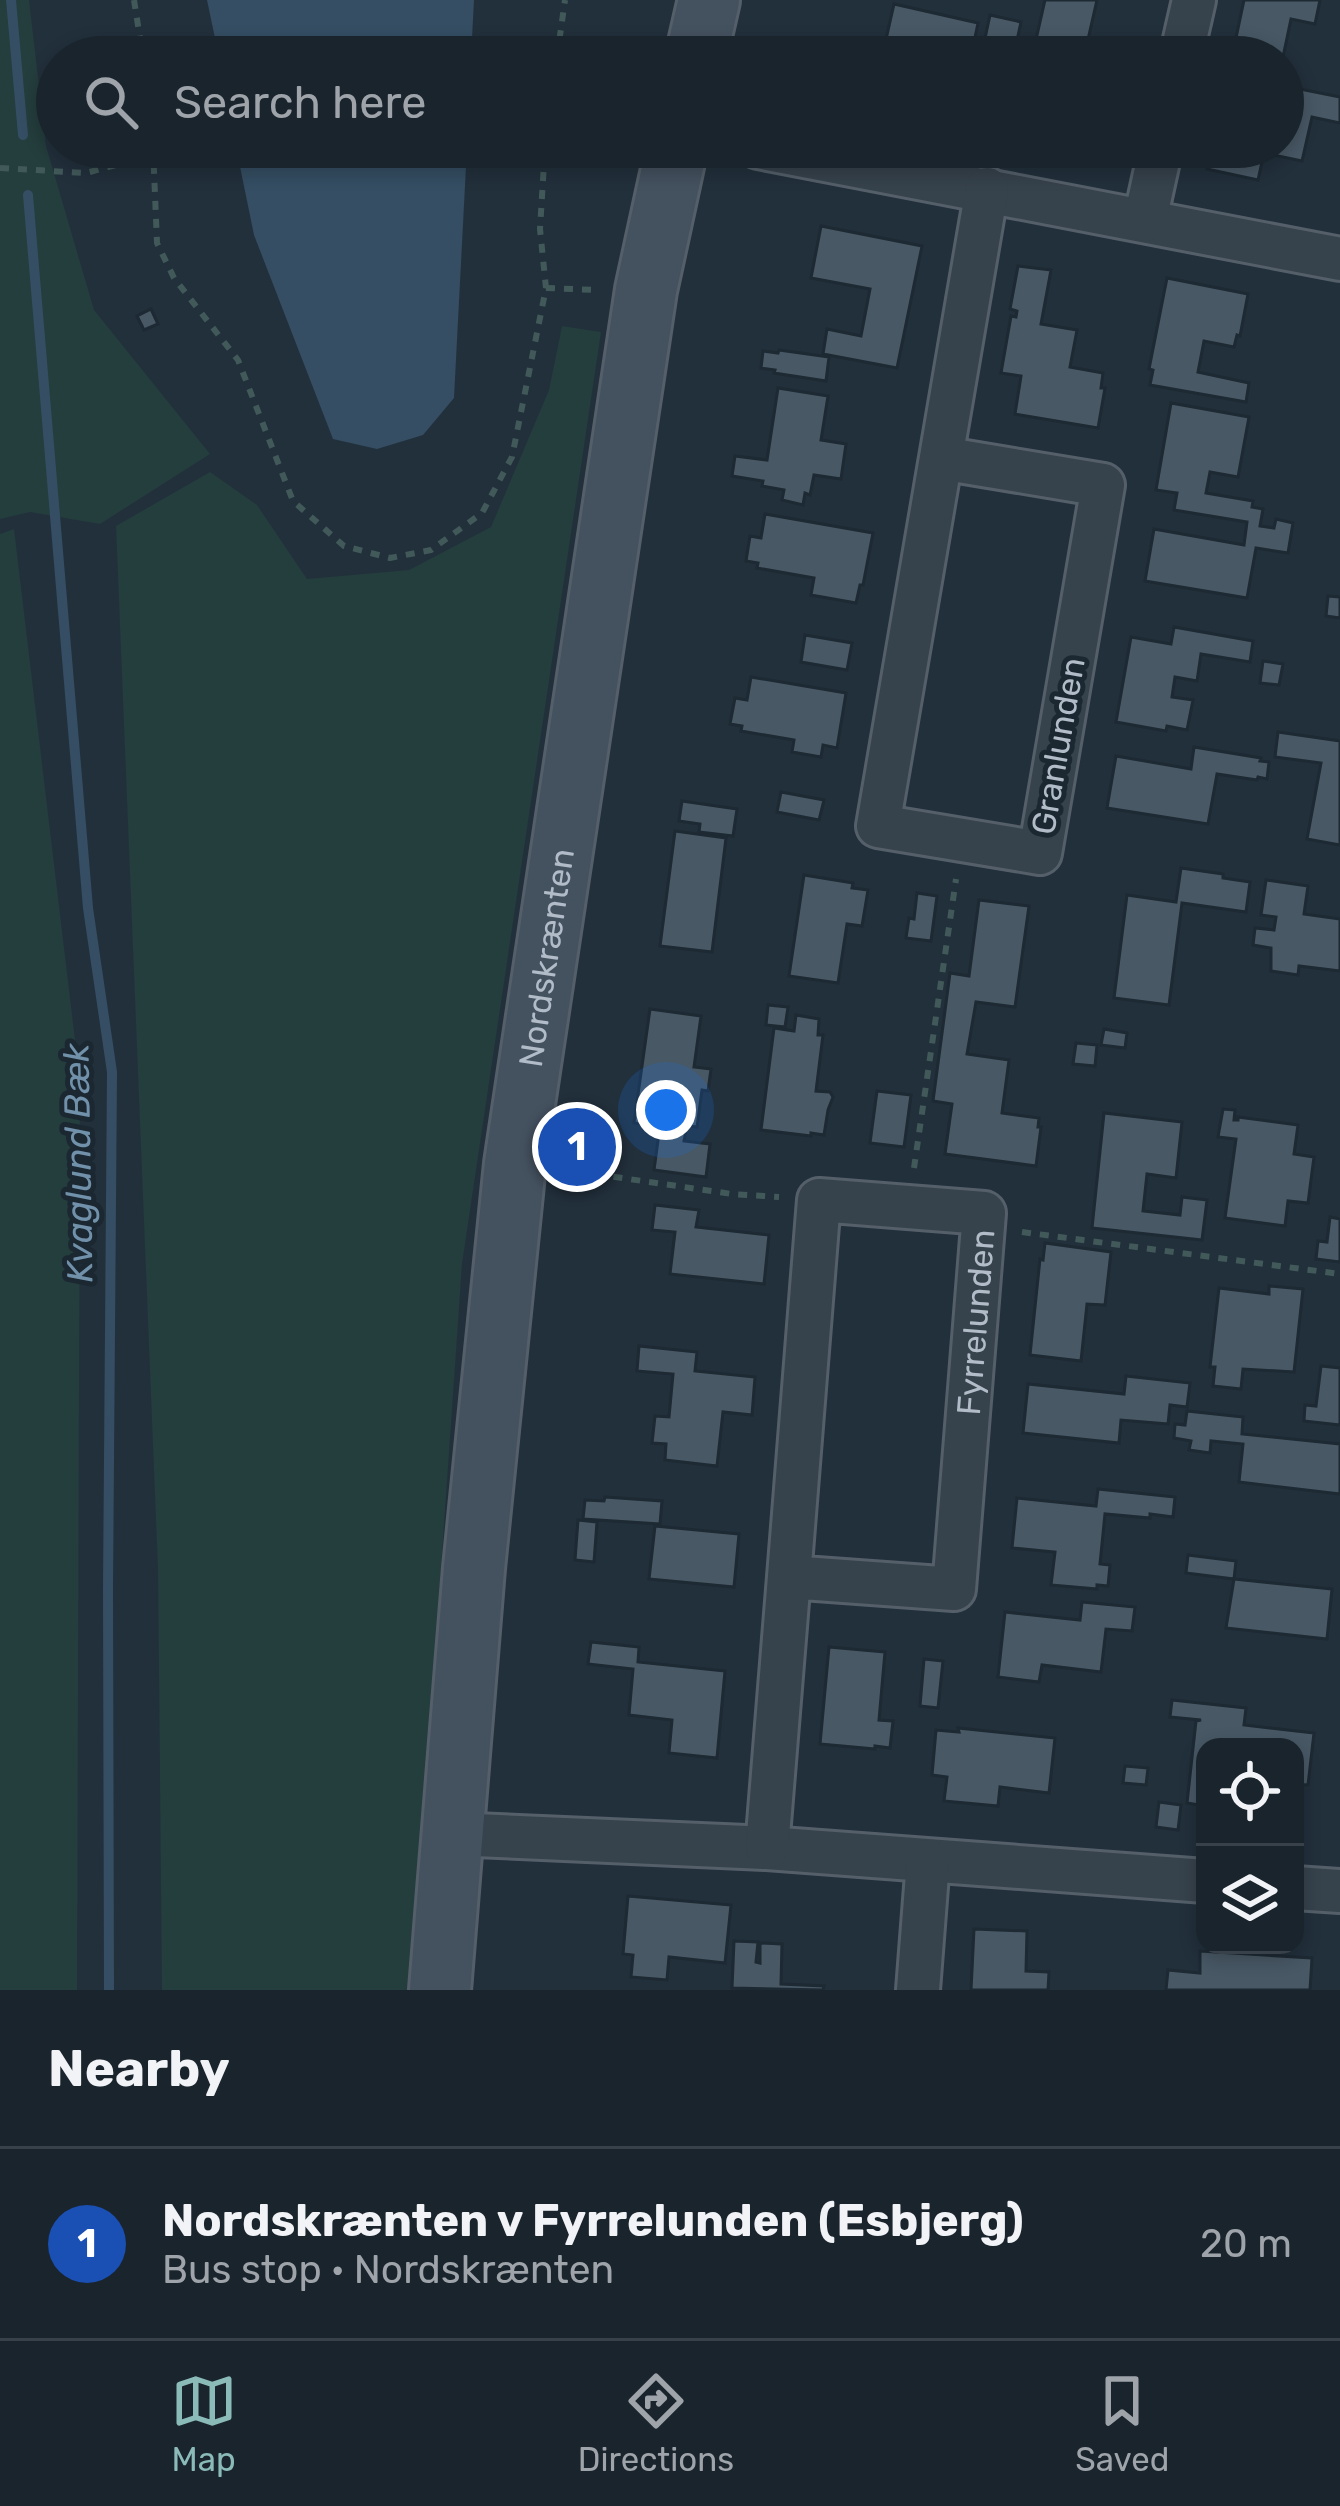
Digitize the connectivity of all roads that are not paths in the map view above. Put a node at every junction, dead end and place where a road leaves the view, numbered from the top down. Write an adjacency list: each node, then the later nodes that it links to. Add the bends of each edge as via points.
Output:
1 (709, 0): 3 (street)
2 (1194, 0): 4 (street)
3 (701, 36)
4 (1186, 36)
5 (672, 168): 13 (street, Nordskrænten, via 646,290 515,1164)
6 (872, 168): 8 (street)
7 (1156, 168): 9 (street)
8 (986, 189): 9 (street); 11 (street, Granlunden)
9 (1145, 220): 10 (street)
10 (1340, 259)
11 (940, 458): 11 (street, Granlunden, via 878,826 1040,853 1103,485)
12 (789, 1577): 12 (street, Fyrrelunden, via 818,1200 984,1213 954,1589); 14 (street)
13 (452, 1834): 14 (street); 19 (street, Nordskrænten)
14 (767, 1848): 15 (street)
15 (928, 1861): 16 (street); 20 (street)
16 (1196, 1880)
17 (1304, 1889): 18 (street)
18 (1340, 1891)
19 (440, 1990)
20 (918, 1990)

